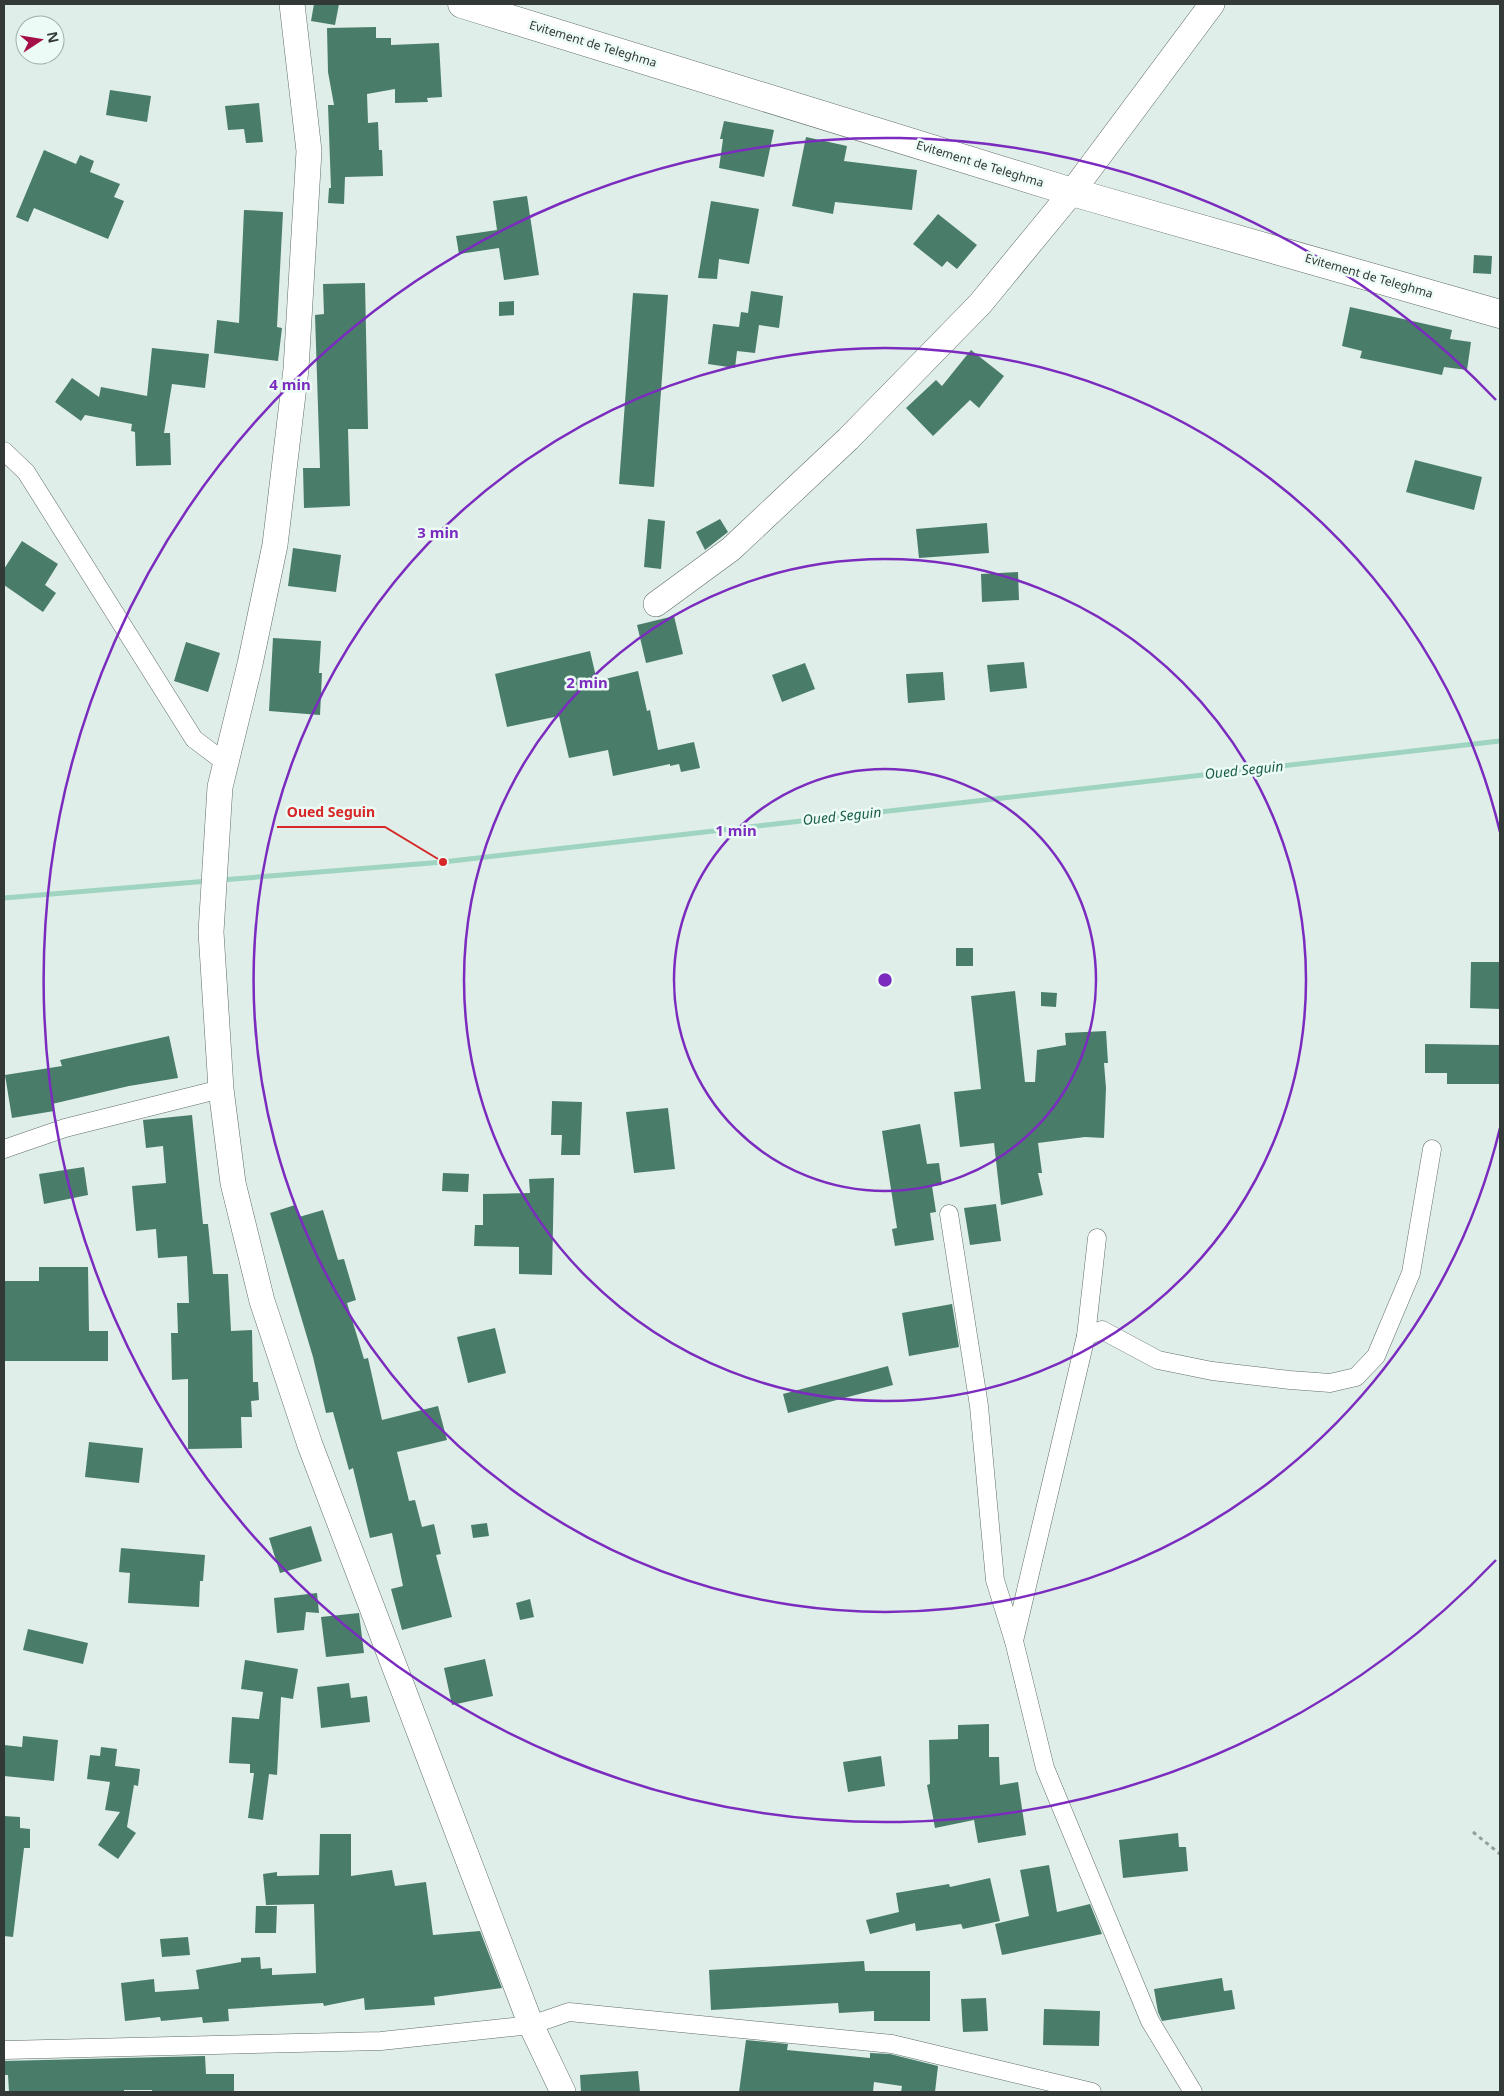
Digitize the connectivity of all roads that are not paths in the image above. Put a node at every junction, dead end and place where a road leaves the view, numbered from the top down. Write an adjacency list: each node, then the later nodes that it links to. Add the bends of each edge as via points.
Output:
1 (292, 4): 8 (main road, via 309,151 296,369 275,546)
2 (462, 4): 4 (main road, Evitement de Teleghma)
3 (1212, 4): 4 (main road)
4 (1072, 192): 5 (main road, Evitement de Teleghma); 7 (main road, via 980,304 848,439 730,549)
5 (1500, 314)
6 (4, 451): 8 (street, via 26,472 194,739)
7 (656, 604)
8 (226, 763): 9 (main road, via 220,787 211,932)
9 (220, 1089): 10 (street, via 65,1128); 16 (main road, via 233,1183 265,1310 310,1445)
10 (4, 1149)
11 (1432, 1149): 14 (street, via 1411,1273 1376,1356 1356,1377 1330,1383 1212,1371 1158,1360 1102,1330)
12 (949, 1214): 15 (street, via 979,1406 995,1580)
13 (1096, 1238): 14 (street)
14 (1086, 1336): 15 (street)
15 (1014, 1641): 20 (street, via 1045,1768 1150,2022)
16 (531, 2025): 17 (street, via 381,2041); 18 (main road); 19 (street, via 569,2012 892,2044)
17 (4, 2050)
18 (563, 2092)
19 (1092, 2092)
20 (1193, 2092)

